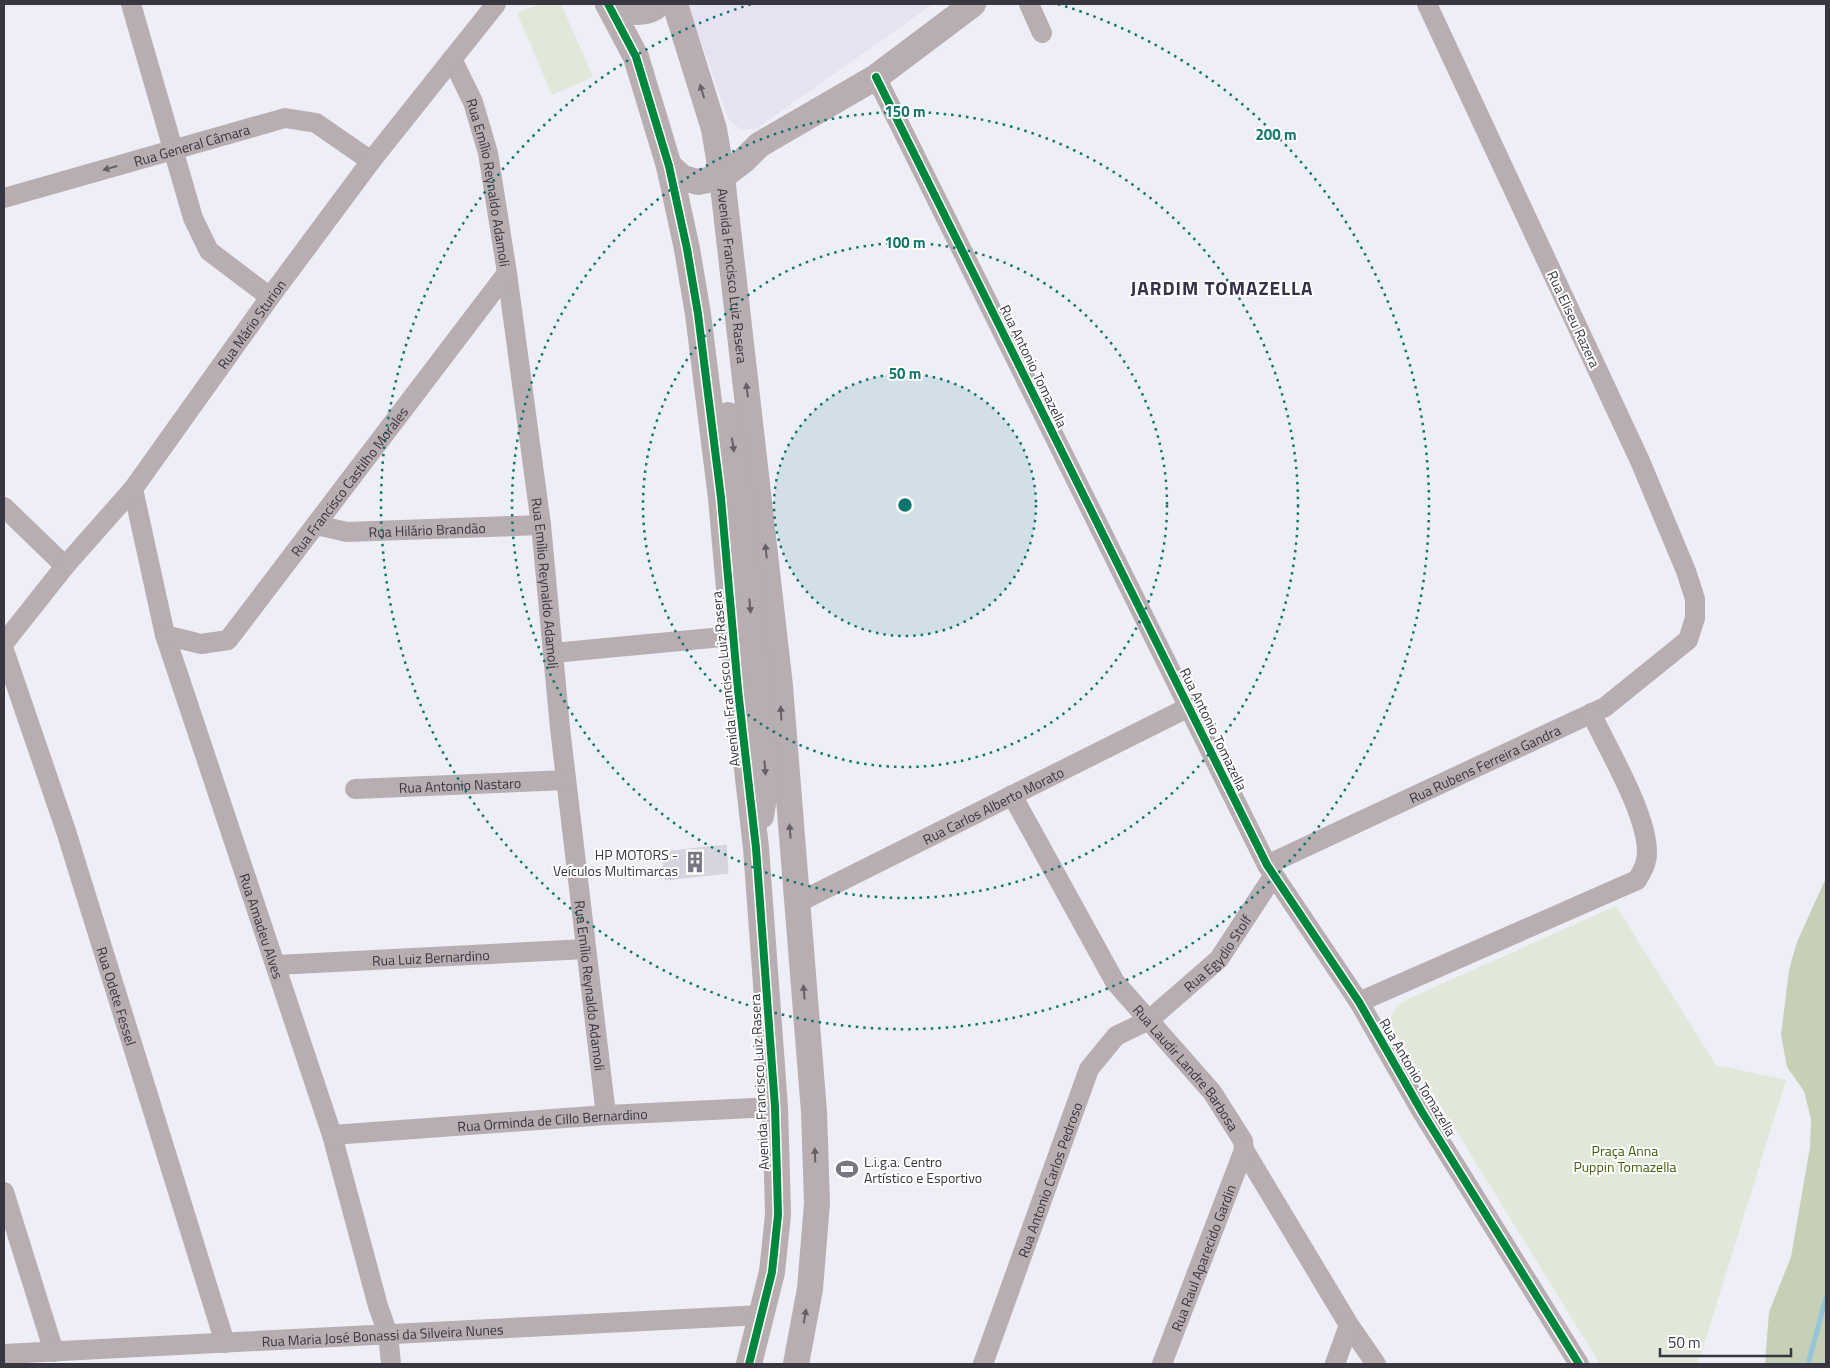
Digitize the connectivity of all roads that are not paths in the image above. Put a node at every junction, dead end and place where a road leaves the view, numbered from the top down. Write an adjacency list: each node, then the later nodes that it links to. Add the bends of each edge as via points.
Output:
1 (130, 4): 14 (street)
2 (496, 4): 10 (street, Rua Mário Sturion)
3 (608, 4): 4 (street, via 642,13); 16 (street, Avenida Francisco Luiz Rasera, via 636,57)
4 (659, 4)
5 (675, 4): 12 (street, Avenida Francisco Luiz Rasera, one-way to 5)
6 (973, 4): 11 (street)
7 (1029, 4): 9 (street)
8 (1427, 4): 29 (street, Rua Eliseu Razera, via 1640,461 1686,571 1695,599 1695,618)
9 (1042, 33)
10 (452, 59): 15 (street, Rua Mário Sturion); 19 (street, Rua Emílio Reynaldo Adamoli, via 473,102 488,153)
11 (876, 77): 13 (street); 33 (street, Rua Antonio Tomazella)
12 (714, 129): 13 (street, via 727,140 742,145); 17 (street, Avenida Francisco Luiz Rasera)
13 (759, 145): 17 (street)
14 (174, 150): 15 (street, Rua General Câmara, via 285,118 316,123); 18 (street, Rua General Câmara, one-way to 18); 20 (street, via 193,218 208,251)
15 (371, 161): 20 (street, Rua Mário Sturion)
16 (669, 166): 17 (street, via 683,178 698,182); 21 (street, Avenida Francisco Luiz Rasera)
17 (722, 177): 40 (street, Avenida Francisco Luiz Rasera, one-way to 17, via 780,686)
18 (4, 198)
19 (507, 273): 24 (street, Rua Francisco Castilho Morales); 25 (street, Rua Emílio Reynaldo Adamoli)
20 (270, 297): 22 (street, Rua Mário Sturion)
21 (698, 314): 28 (street, Avenida Francisco Luiz Rasera, via 721,498); 38 (street, one-way to 38, via 724,384 740,496 767,780)
22 (133, 488): 26 (street, Rua Mário Sturion); 27 (street, Rua Amadeu Alves)
23 (4, 507): 26 (street)
24 (316, 525): 25 (street, Rua Hilário Brandão, via 347,532); 27 (street, Rua Francisco Castilho Morales, via 228,640 201,644)
25 (541, 525): 32 (street, Rua Emílio Reynaldo Adamoli)
26 (65, 566): 30 (street, Rua Mário Sturion)
27 (166, 635): 42 (street, Rua Amadeu Alves)
28 (733, 636): 32 (street); 38 (street, Avenida Francisco Luiz Rasera)
29 (1688, 640): 34 (street, Rua Rubens Ferreira Gandra, via 1605,707)
30 (4, 643)
31 (4, 650): 57 (street, Rua Odete Fessel, via 66,831)
32 (553, 653): 35 (street, Rua Emílio Reynaldo Adamoli)
33 (1189, 706): 37 (street, Rua Carlos Alberto Morato); 39 (street, Rua Antonio Tomazella)
34 (1591, 713): 39 (street, Rua Rubens Ferreira Gandra); 43 (street, via 1644,832 1646,866 1637,880)
35 (566, 780): 36 (street, Rua Antonio Nastaro); 41 (street, Rua Emílio Reynaldo Adamoli)
36 (355, 789)
37 (1012, 795): 40 (street, Rua Carlos Alberto Morato); 44 (street, Rua Laudir Landre Barbosa, via 1115,982)
38 (756, 848): 45 (street, Avenida Francisco Luiz Rasera)
39 (1271, 870): 43 (street, Rua Antonio Tomazella); 44 (street, Rua Egydio Stolf, via 1219,959)
40 (797, 903): 50 (street, Avenida Francisco Luiz Rasera, one-way to 40, via 814,1112)
41 (586, 949): 42 (street, Rua Luiz Bernardino); 46 (street, Rua Emílio Reynaldo Adamoli)
42 (276, 965): 47 (street, Rua Amadeu Alves)
43 (1358, 1002): 67 (street, Rua Antonio Tomazella, via 1422,1112)
44 (1149, 1020): 48 (street, Rua Laudir Landre Barbosa, via 1212,1092 1243,1141); 63 (street, Rua Antonio Carlos Pedroso, via 1116,1036 1089,1068)
45 (775, 1107): 46 (street, Rua Orminda de Cillo Bernardino); 51 (street, Avenida Francisco Luiz Rasera)
46 (606, 1115): 47 (street, Rua Orminda de Cillo Bernardino)
47 (332, 1135): 56 (street, Rua Amadeu Alves)
48 (1244, 1150): 55 (street, Rua Laudir Landre Barbosa); 64 (street, Rua Raul Aparecido Gardin)
49 (4, 1192): 58 (street)
50 (817, 1204): 51 (street, via 802,1212); 53 (street, Avenida Francisco Luiz Rasera)
51 (778, 1215): 52 (street, Avenida Francisco Luiz Rasera)
52 (772, 1272): 53 (street, via 796,1274); 54 (street, Avenida Francisco Luiz Rasera)
53 (810, 1289): 62 (street, Avenida Francisco Luiz Rasera, one-way to 53)
54 (762, 1315): 56 (street, Rua Maria José Bonassi da Silveira Nunes); 61 (street, Avenida Francisco Luiz Rasera)
55 (1349, 1325): 65 (street); 66 (street, Rua Laudir Landre Barbosa)
56 (388, 1334): 57 (street, Rua Maria José Bonassi da Silveira Nunes); 60 (street, Rua Amadeu Alves)
57 (225, 1343): 58 (street, Rua Maria José Bonassi da Silveira Nunes)
58 (54, 1352): 59 (street, Rua Maria José Bonassi da Silveira Nunes)
59 (4, 1354)
60 (392, 1364)
61 (750, 1364)
62 (796, 1364)
63 (983, 1364)
64 (1162, 1364)
65 (1335, 1364)
66 (1376, 1364)
67 (1579, 1364)

